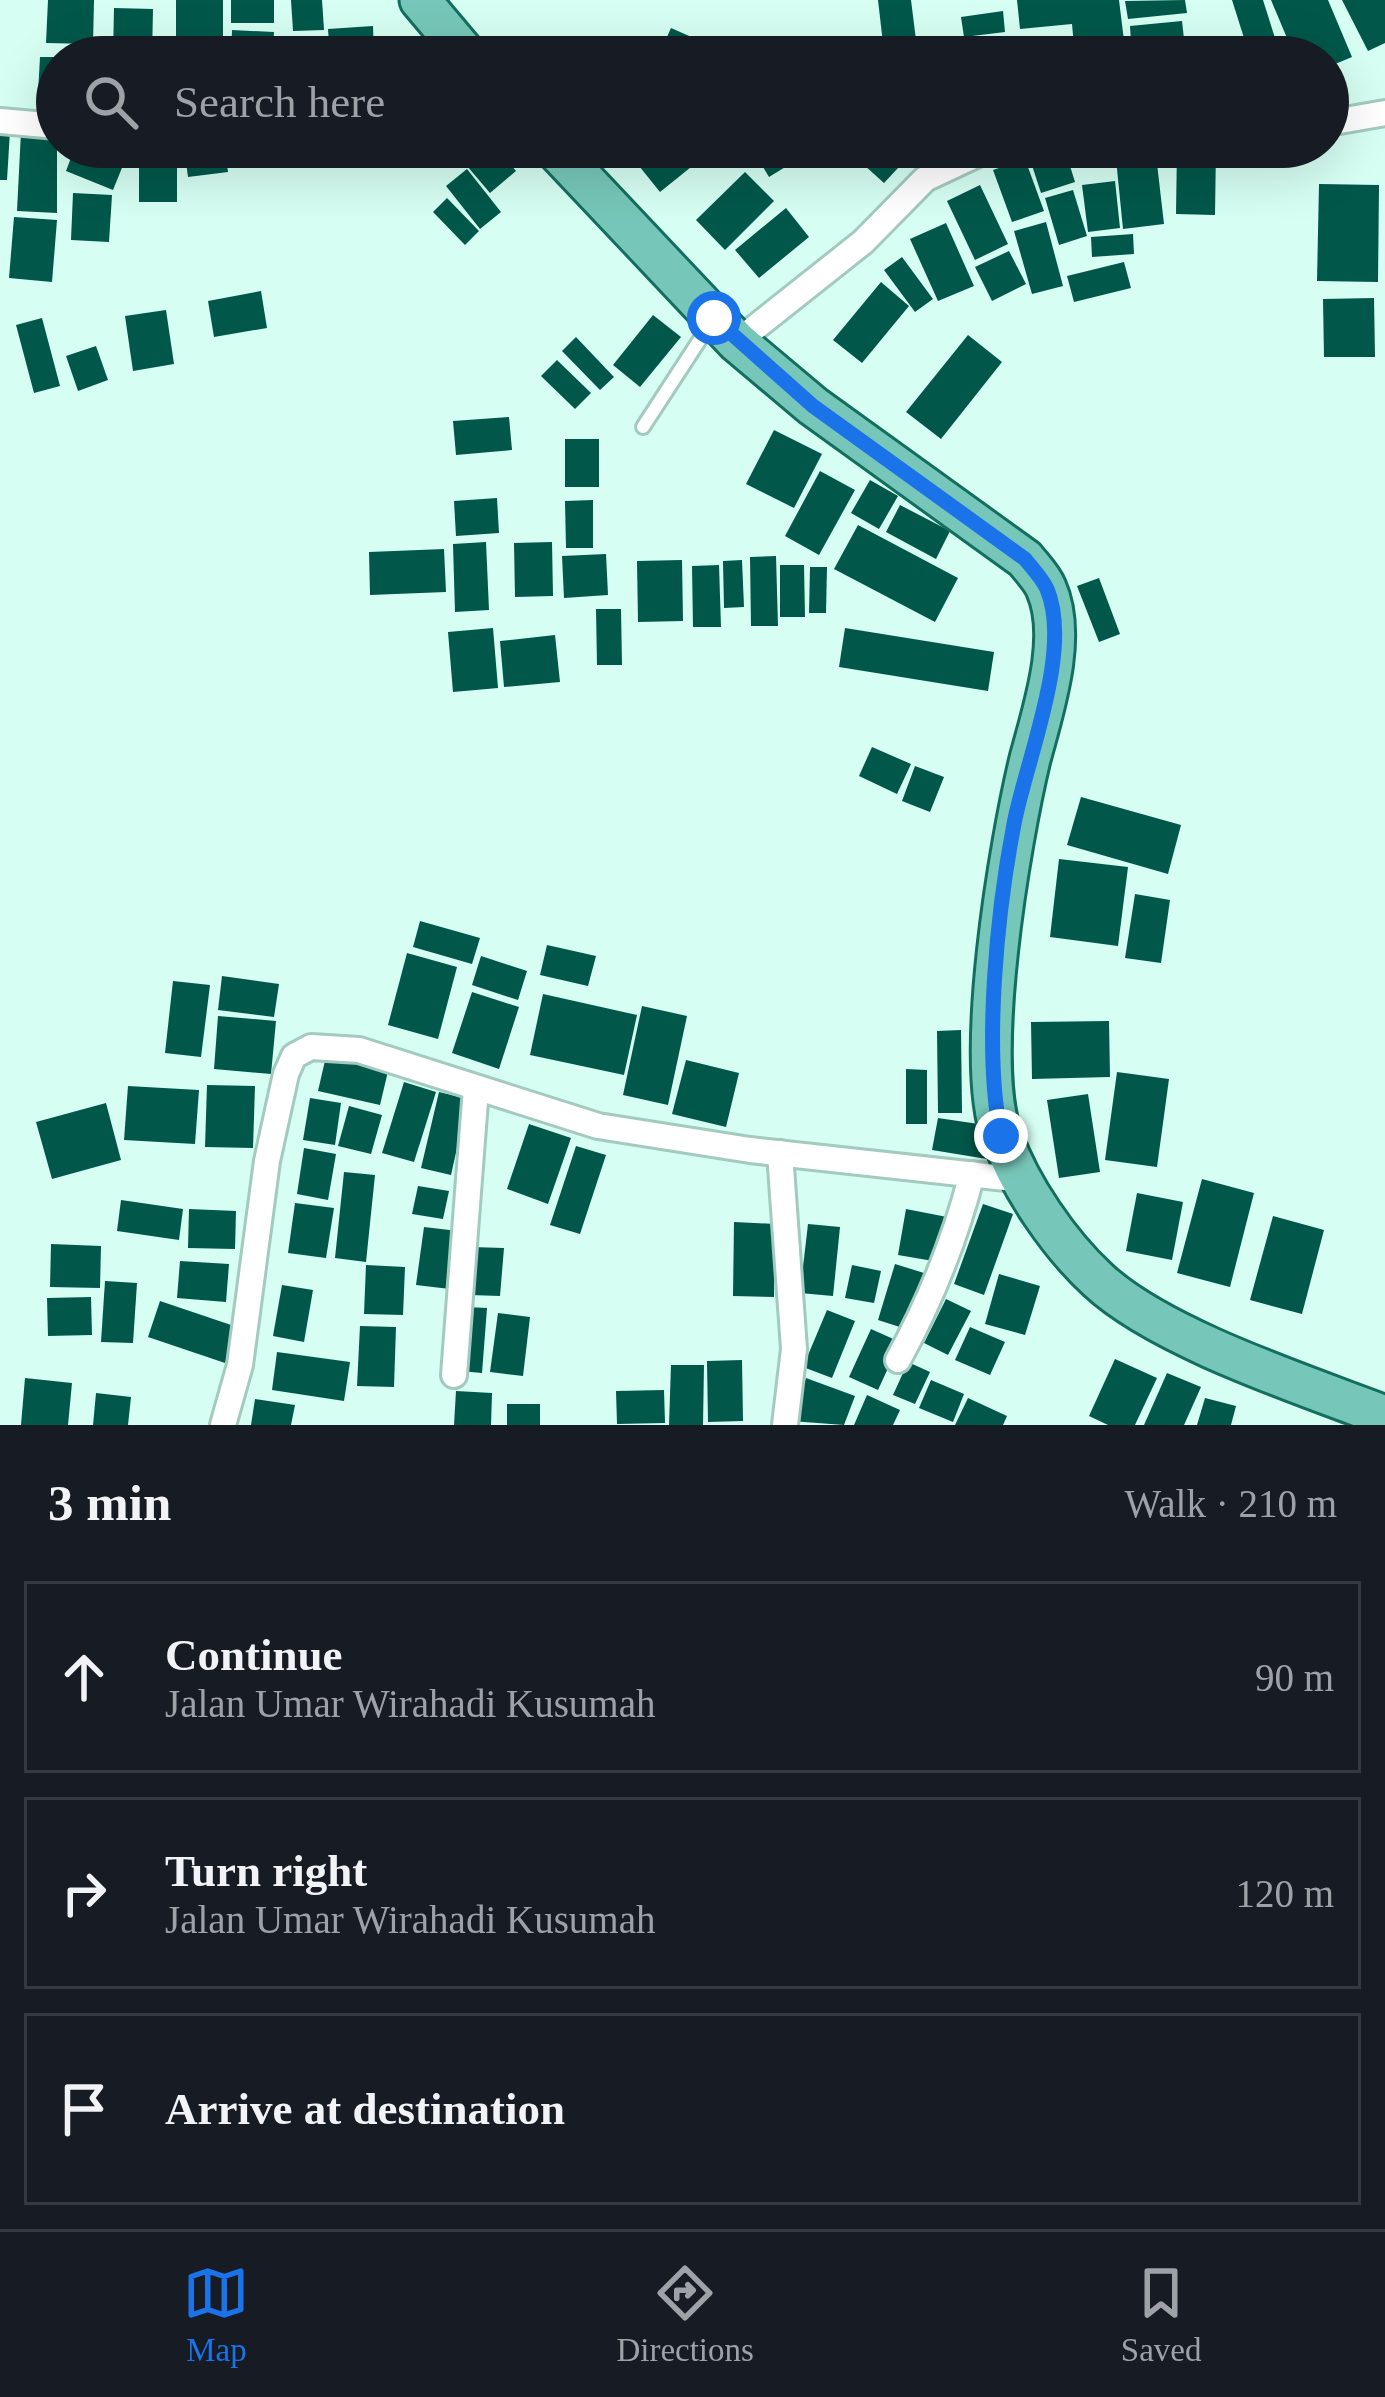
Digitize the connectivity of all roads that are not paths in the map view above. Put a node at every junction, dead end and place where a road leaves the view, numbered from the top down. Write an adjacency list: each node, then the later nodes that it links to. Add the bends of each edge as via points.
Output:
1 (420, 0): 2 (main road)
2 (450, 36)
3 (1385, 113): 4 (street)
4 (1349, 120)
5 (0, 121): 6 (street)
6 (36, 124)
7 (573, 168): 9 (main road)
8 (948, 168): 9 (street, via 925,179 863,242)
9 (725, 330): 10 (lane); 14 (main road, via 813,406 1025,559 1047,589 1051,659 1002,910 992,1092 1001,1136)
10 (643, 427)
11 (476, 1088): 12 (street, via 598,1126); 16 (street); 18 (street, via 358,1050 311,1047 294,1056 267,1161 241,1365)
12 (779, 1153): 13 (street); 19 (street, via 794,1349)
13 (972, 1174): 14 (street); 15 (street, via 935,1287)
14 (1024, 1180): 17 (main road, via 1099,1282 1187,1336)
15 (898, 1360)
16 (454, 1375)
17 (1385, 1416)
18 (224, 1425)
19 (785, 1425)

